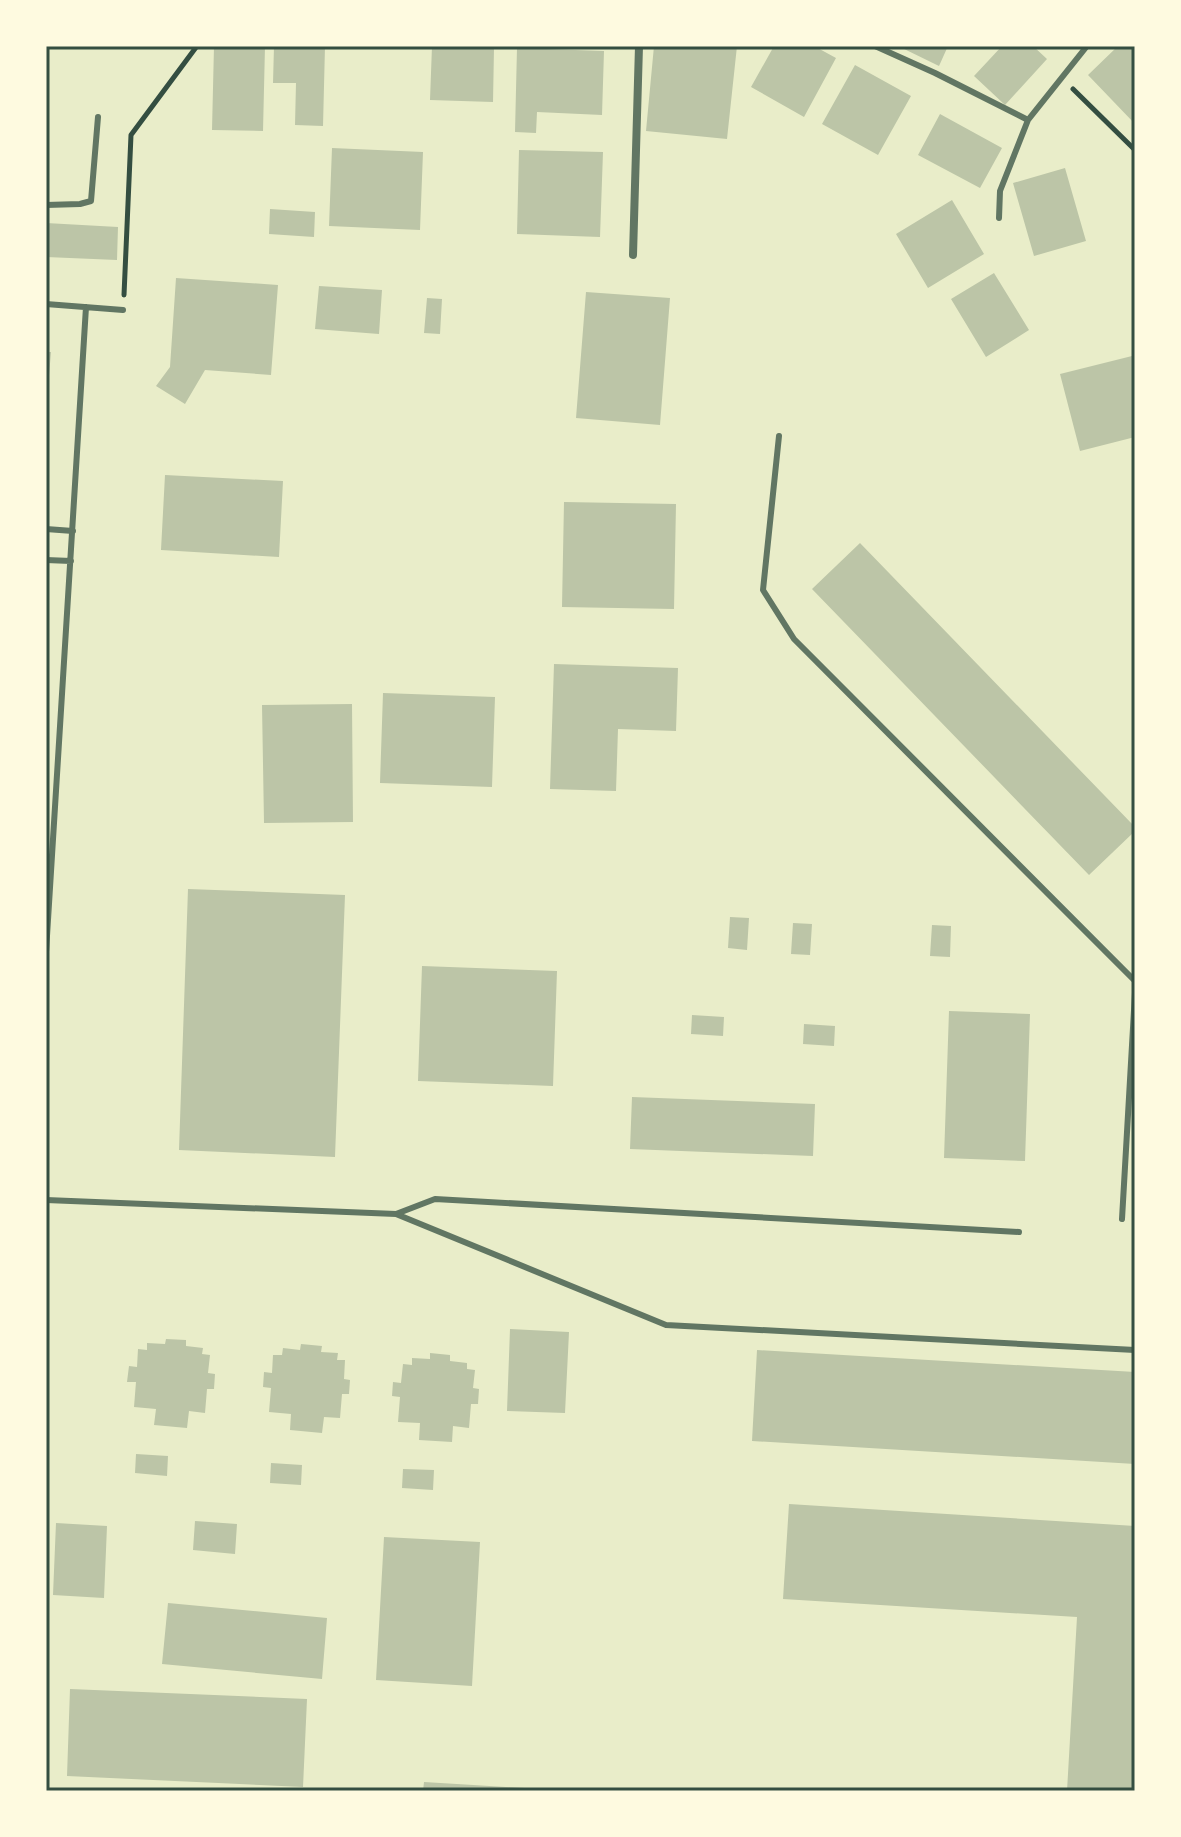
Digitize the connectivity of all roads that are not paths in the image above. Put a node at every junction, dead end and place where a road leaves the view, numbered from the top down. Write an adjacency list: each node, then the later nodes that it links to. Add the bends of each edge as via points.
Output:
1 (639, 46): 8 (street)
2 (875, 46): 5 (lane)
3 (1087, 46): 5 (lane)
4 (98, 117): 6 (lane, via 91,201)
5 (1028, 120): 7 (lane, via 1000,191)
6 (46, 205)
7 (999, 218)
8 (633, 255)
9 (46, 304): 10 (lane)
10 (86, 307): 11 (lane); 14 (lane)
11 (123, 310)
12 (779, 436): 18 (lane, via 763,590 794,639)
13 (46, 529): 14 (lane)
14 (73, 531): 16 (lane)
15 (46, 560): 16 (lane)
16 (71, 561): 17 (lane)
17 (46, 952)
18 (1135, 981)
19 (1135, 993): 22 (lane)
20 (46, 1200): 21 (lane)
21 (396, 1214): 23 (lane, via 435,1199); 24 (lane, via 666,1325)
22 (1122, 1219)
23 (1019, 1232)
24 (1135, 1350)

